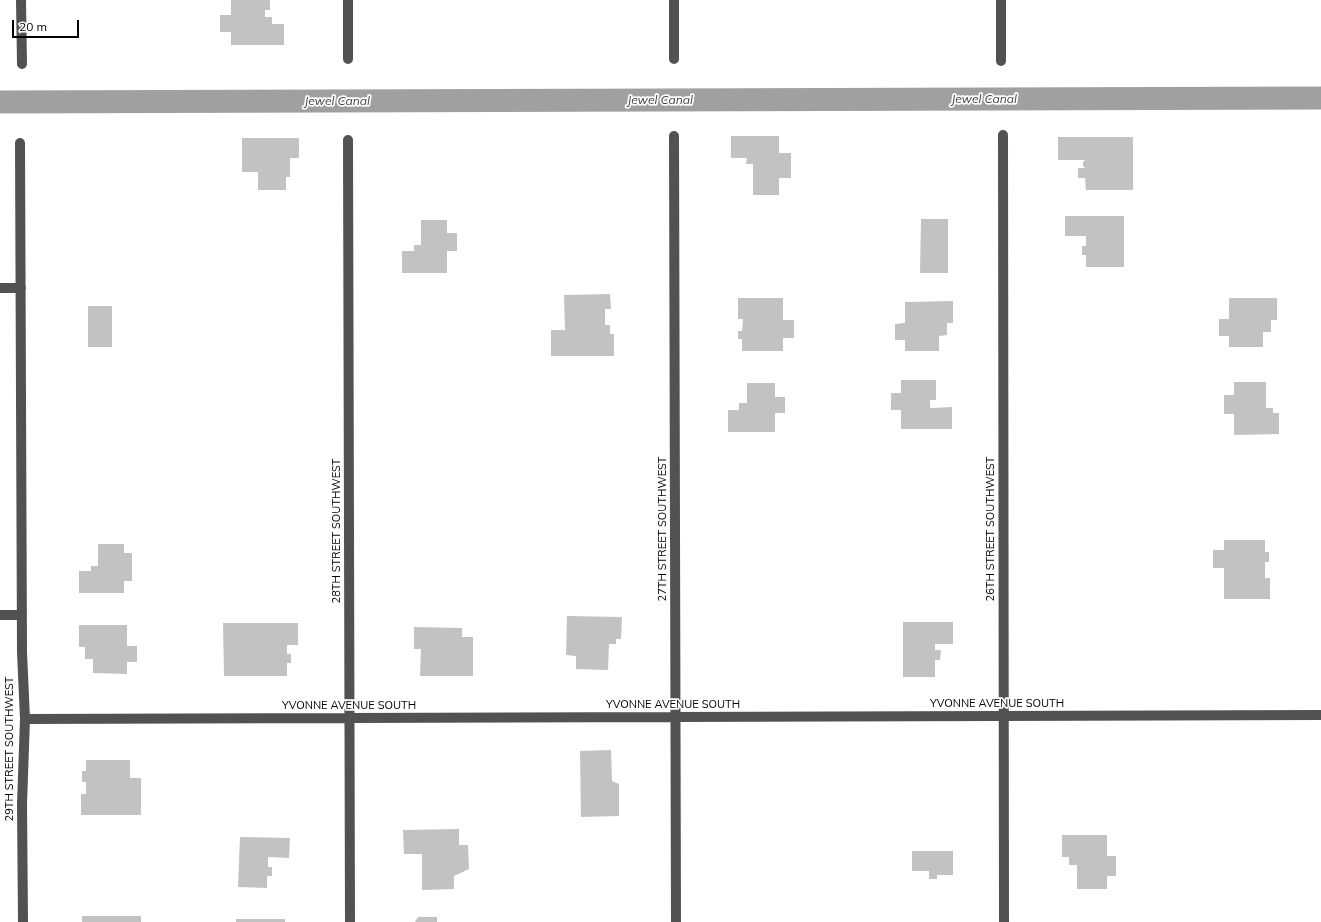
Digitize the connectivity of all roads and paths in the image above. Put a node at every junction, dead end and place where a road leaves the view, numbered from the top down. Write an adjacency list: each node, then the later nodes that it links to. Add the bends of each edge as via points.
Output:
1 (21, 0): 8 (street)
2 (348, 0): 5 (street)
3 (674, 0): 6 (street)
4 (1001, 0): 7 (street)
5 (348, 59)
6 (674, 59)
7 (1001, 61)
8 (22, 64)
9 (1003, 135): 19 (street, 26TH STREET SOUTHWEST)
10 (674, 136): 18 (street, 27TH STREET SOUTHWEST)
11 (348, 140): 21 (street, 28TH STREET SOUTHWEST)
12 (20, 143): 14 (street, 29TH STREET SOUTHWEST)
13 (0, 288): 14 (street)
14 (21, 288): 16 (street, 29TH STREET SOUTHWEST)
15 (0, 615): 16 (street)
16 (22, 615): 20 (street, 29TH STREET SOUTHWEST)
17 (1321, 715): 19 (street, YVONNE AVENUE SOUTH)
18 (676, 716): 19 (street, YVONNE AVENUE SOUTH); 21 (street, YVONNE AVENUE SOUTH); 24 (street, 27TH STREET SOUTHWEST)
19 (1005, 716): 25 (street, 26TH STREET SOUTHWEST)
20 (25, 718): 21 (street, YVONNE AVENUE SOUTH); 22 (street, 29TH STREET SOUTHWEST, via 22,804)
21 (349, 718): 23 (street, 28TH STREET SOUTHWEST)
22 (23, 922)
23 (350, 922)
24 (676, 922)
25 (1004, 922)

